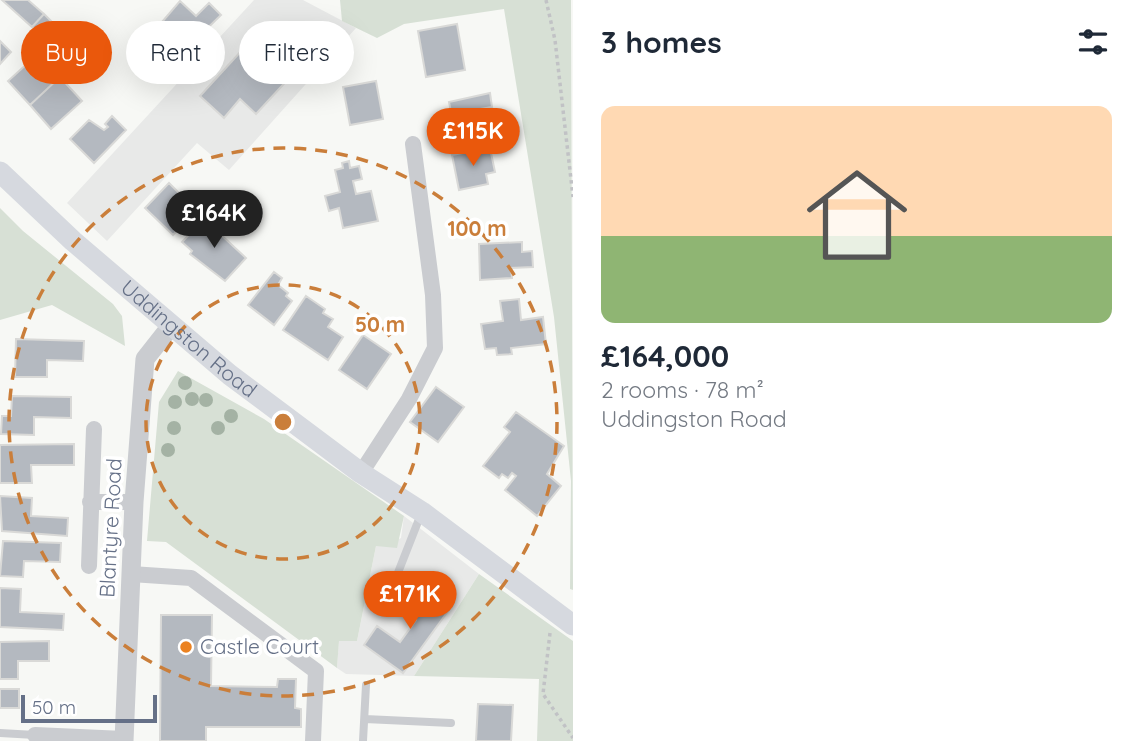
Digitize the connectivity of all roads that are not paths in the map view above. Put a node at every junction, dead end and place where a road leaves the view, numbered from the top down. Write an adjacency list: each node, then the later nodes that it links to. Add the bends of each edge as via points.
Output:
1 (412, 144): 5 (street, via 433,295 435,348 409,399)
2 (0, 172): 3 (main road, Uddingston Road)
3 (171, 326): 5 (main road, Uddingston Road); 7 (street, Blantyre Road, via 145,359)
4 (94, 429): 6 (street)
5 (361, 473): 8 (main road, Uddingston Road)
6 (90, 502): 7 (street); 9 (street)
7 (134, 502): 10 (street, Blantyre Road)
8 (422, 512): 11 (lane); 12 (main road, Uddingston Road)
9 (89, 566)
10 (131, 574): 18 (street, Blantyre Road); 19 (street, via 191,578 316,671)
11 (390, 593)
12 (561, 617)
13 (366, 685): 14 (lane)
14 (365, 719): 15 (lane); 20 (lane)
15 (451, 723)
16 (0, 733): 17 (lane)
17 (35, 735): 18 (street)
18 (124, 740)
19 (313, 741)
20 (363, 741)

